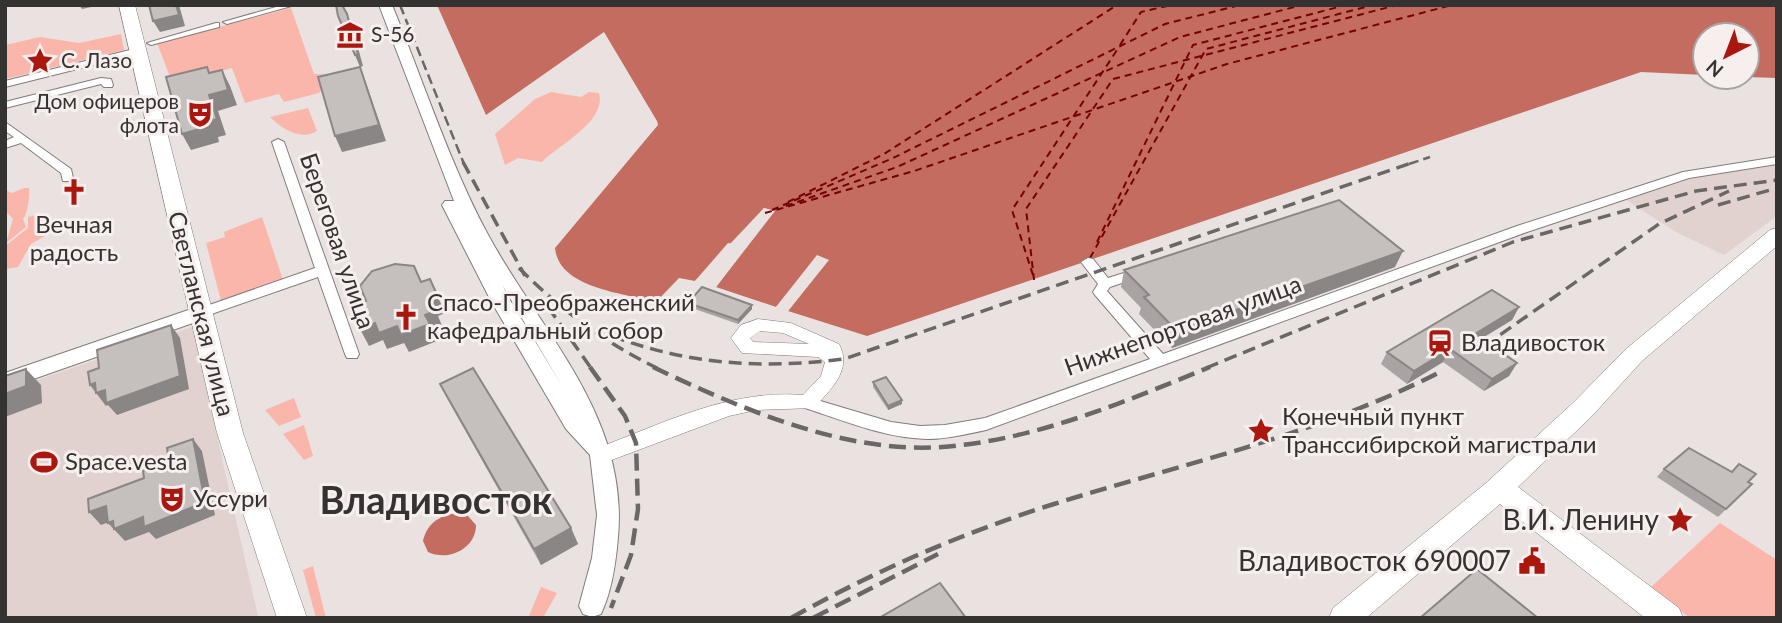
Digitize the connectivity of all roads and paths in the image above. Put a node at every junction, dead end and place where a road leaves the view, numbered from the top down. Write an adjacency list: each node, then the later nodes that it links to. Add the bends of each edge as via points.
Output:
1 (292, 5): 5 (street)
2 (376, 5): 28 (main road, via 466,238 574,423)
3 (385, 5): 28 (main road, via 479,234 591,415)
4 (131, 6): 7 (main road, Светланская улица)
5 (227, 22)
6 (216, 25): 7 (street)
7 (145, 47): 8 (street); 22 (main road, Светланская улица)
8 (5, 84)
9 (108, 85): 10 (street, via 101,81)
10 (5, 105)
11 (5, 125): 12 (street)
12 (22, 138): 14 (street); 16 (street, via 67,172)
13 (278, 142): 20 (street, Береговая улица)
14 (5, 145)
15 (1777, 160): 25 (street, Нижнепортовая улица, via 1687,175 1522,229)
16 (67, 178)
17 (1777, 235): 29 (main road, via 1634,355)
18 (1088, 262): 21 (street)
19 (1158, 266): 21 (street)
20 (322, 271): 22 (street); 23 (street, Береговая улица)
21 (1105, 284): 25 (street, via 1100,292)
22 (200, 313): 26 (main road); 31 (main road, Светланская улица, via 244,481)
23 (352, 355)
24 (833, 358): 27 (street, via 835,368 828,381)
25 (1161, 362): 27 (street, Нижнепортовая улица, via 986,424 947,432 906,430)
26 (5, 381)
27 (807, 403): 28 (street, Нижнепортовая улица, via 774,399 742,405)
28 (602, 455): 30 (main road, via 610,531)
29 (1499, 488): 32 (main road); 33 (main road)
30 (592, 606)
31 (288, 616)
32 (1344, 618)
33 (1668, 618)

